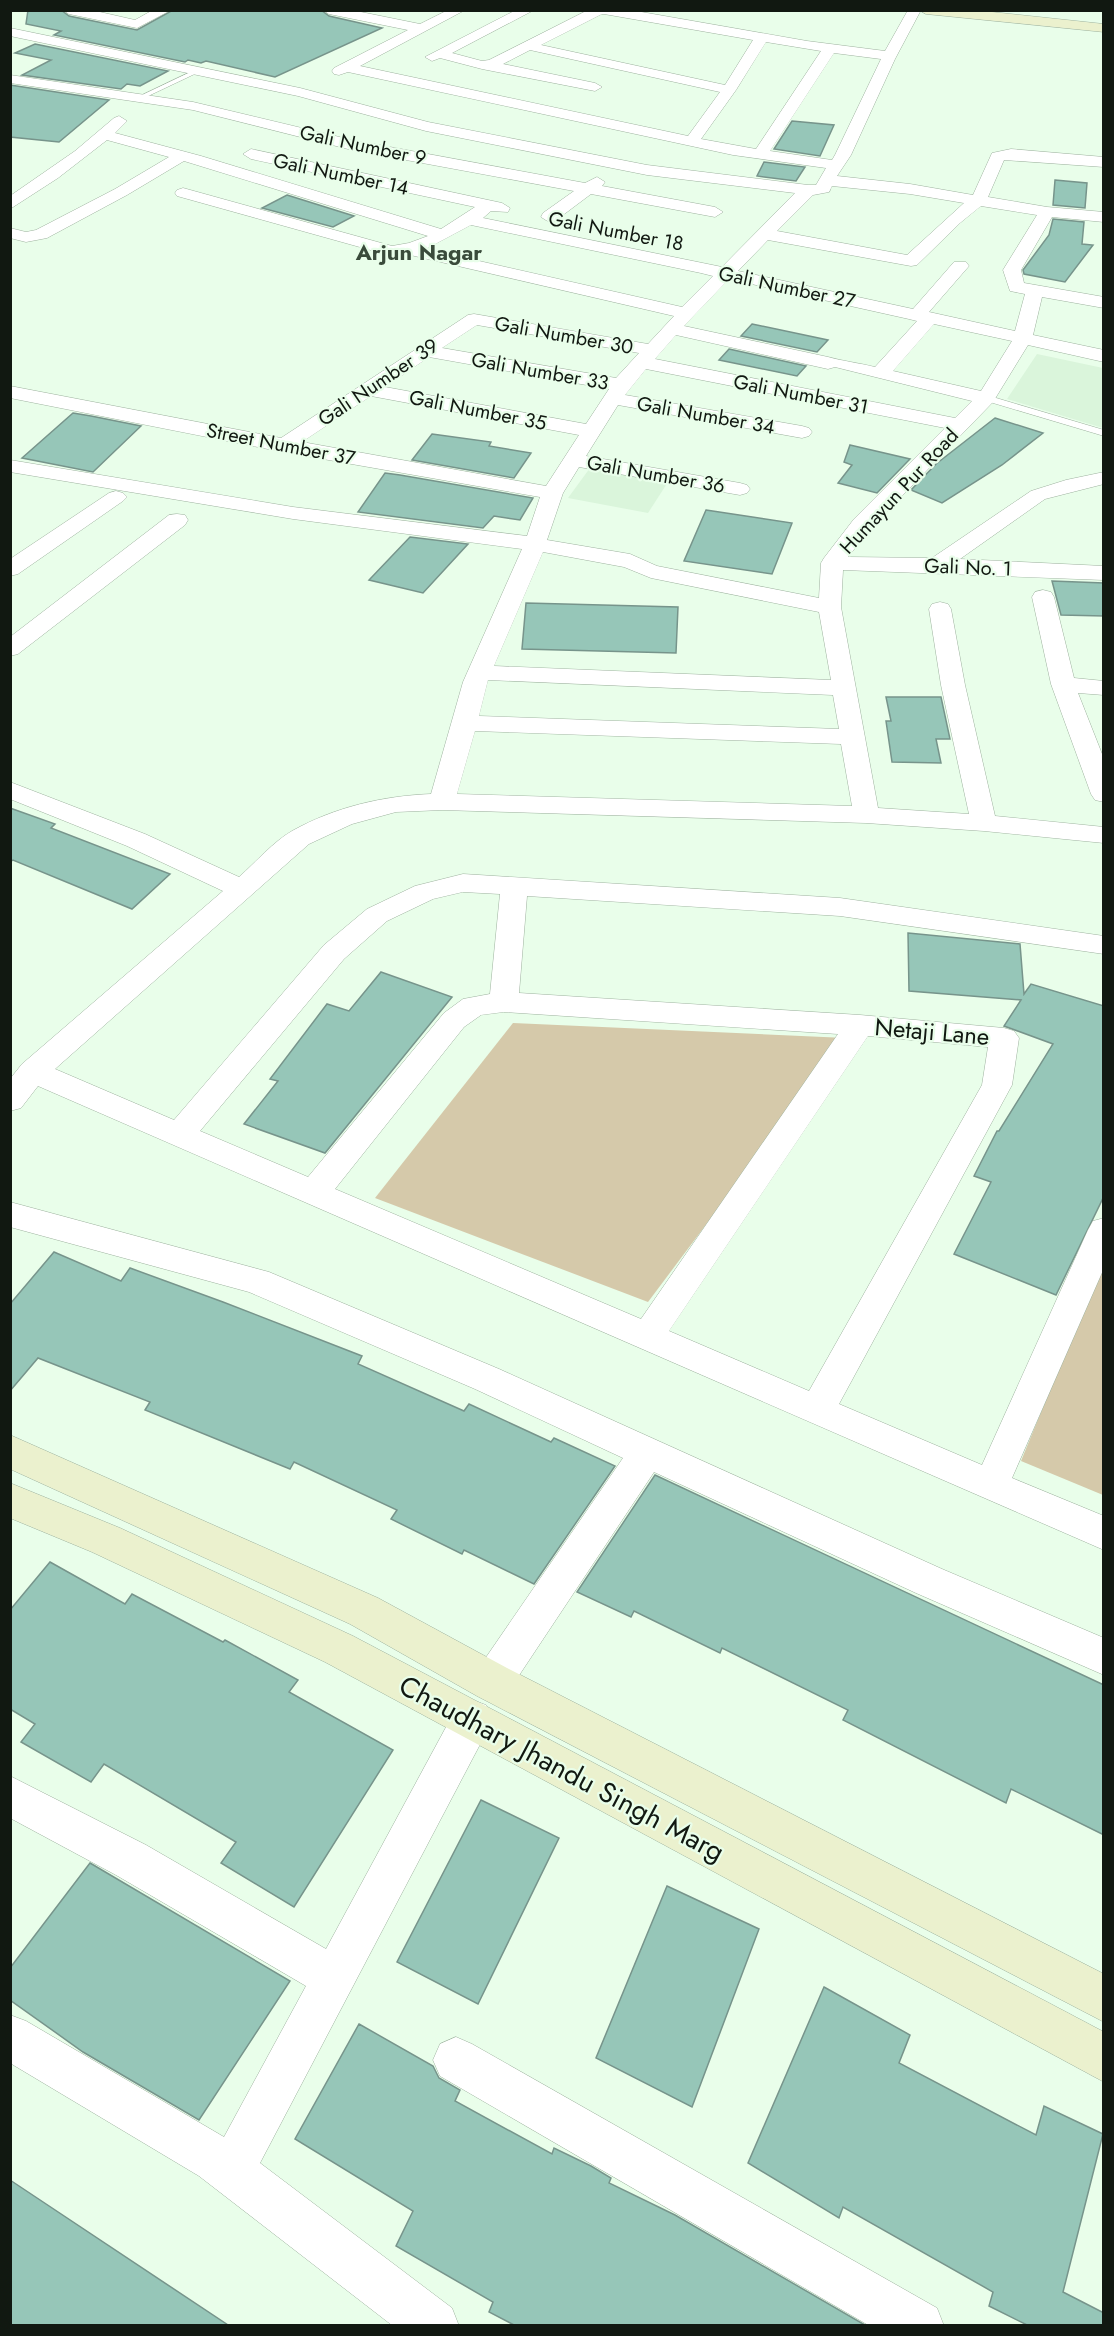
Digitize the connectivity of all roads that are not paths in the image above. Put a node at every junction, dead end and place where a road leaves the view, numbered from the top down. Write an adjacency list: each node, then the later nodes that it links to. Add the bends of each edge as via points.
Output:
1 (69, 10): 11 (street)
2 (165, 10): 11 (street)
3 (329, 10): 13 (street)
4 (459, 10): 13 (street)
5 (528, 10): 22 (street, via 433,57)
6 (602, 10): 16 (street); 18 (street)
7 (915, 10): 17 (street)
8 (926, 10): 12 (street)
9 (989, 10): 10 (street)
10 (1104, 21)
11 (137, 24): 19 (street)
12 (1104, 28)
13 (422, 29): 23 (street)
14 (10, 32): 19 (street)
15 (885, 34): 17 (street)
16 (762, 37): 20 (street); 27 (street)
17 (901, 37): 21 (street)
18 (530, 46): 22 (street); 27 (street)
19 (87, 47): 24 (street)
20 (830, 48): 21 (street); 36 (street)
21 (890, 56): 40 (street)
22 (487, 65): 26 (street)
23 (346, 67): 28 (street); 33 (street)
24 (199, 70): 28 (street); 29 (lane)
25 (10, 78): 29 (street, Gali Number 9)
26 (595, 87)
27 (729, 90): 33 (street)
28 (300, 92): 30 (street)
29 (142, 98): 31 (street); 32 (street, Gali Number 9, via 227,112)
30 (408, 121): 34 (street); 39 (street)
31 (105, 135): 37 (street); 48 (street)
32 (309, 136): 34 (street, Gali Number 9); 49 (street, Gali Number 14, via 251,154)
33 (693, 139): 35 (street)
34 (363, 147): 42 (street, Gali Number 9)
35 (733, 150): 36 (street); 41 (street)
36 (760, 154): 40 (street)
37 (181, 156): 58 (street, via 41,234 26,237); 59 (street)
38 (1104, 162): 46 (street, via 1001,154)
39 (624, 165): 41 (street); 44 (street)
40 (836, 165): 43 (street)
41 (698, 177): 43 (street)
42 (528, 178): 44 (street, Gali Number 9); 49 (street)
43 (817, 187): 46 (street, via 910,189); 47 (street); 60 (street)
44 (586, 189): 50 (street, Gali Number 9); 53 (street)
45 (183, 193): 61 (street, via 385,250)
46 (979, 199): 51 (street); 55 (street)
47 (874, 202)
48 (10, 204)
49 (489, 205): 53 (street, Gali Number 18); 56 (street)
50 (715, 212)
51 (1047, 212): 54 (street); 66 (street, via 1012,270 1016,287)
52 (931, 214): 55 (street)
53 (549, 217): 57 (street, Gali Number 18)
54 (1104, 217)
55 (954, 219): 60 (street, via 911,261)
56 (470, 220): 59 (street); 65 (street, Gali Number 27)
57 (572, 222)
58 (10, 233)
59 (440, 234): 61 (street)
60 (765, 234): 63 (street)
61 (409, 250): 68 (street)
62 (720, 252): 63 (street)
63 (742, 256): 65 (street)
64 (960, 266): 69 (street)
65 (726, 273): 68 (street); 69 (street, Gali Number 27)
66 (1035, 291): 67 (street); 72 (street, Humayun Pur Road)
67 (1104, 303)
68 (686, 313): 71 (street)
69 (922, 317): 72 (street, Gali Number 27); 76 (street)
70 (474, 319): 73 (street, Gali Number 39); 74 (street, Gali Number 30)
71 (673, 329): 74 (street); 76 (street)
72 (1022, 340): 75 (street, Gali Number 27); 81 (street, Humayun Pur Road)
73 (424, 351): 78 (street, Gali Number 33); 79 (street, Gali Number 39)
74 (648, 356): 78 (street); 84 (street, Gali Number 31)
75 (1104, 356)
76 (880, 373): 81 (street)
77 (648, 384): 78 (street)
78 (619, 388): 85 (street); 86 (street, Gali Number 34)
79 (366, 389): 85 (street, Gali Number 35); 88 (street, Gali Number 39)
80 (10, 393): 88 (street, Street Number 37)
81 (986, 398): 84 (street, Humayun Pur Road); 87 (lane)
82 (738, 401): 83 (street)
83 (795, 412)
84 (961, 425): 97 (street, Humayun Pur Road, via 862,524)
85 (590, 432): 89 (street)
86 (802, 432)
87 (1104, 433)
88 (283, 446): 93 (street, Street Number 37)
89 (572, 460): 92 (street, Gali Number 36); 93 (street)
90 (10, 466): 96 (street, via 293,513)
91 (1104, 478): 98 (street, via 1038,495)
92 (740, 489)
93 (552, 493): 96 (street)
94 (116, 497): 99 (street)
95 (177, 520): 104 (street)
96 (535, 544): 102 (street, via 630,561 651,571); 105 (street)
97 (832, 563): 98 (street, Gali No. 1); 102 (street, Humayun Pur Road)
98 (937, 565): 100 (street, Gali No. 1)
99 (10, 569)
100 (1104, 573)
101 (1043, 597): 106 (street)
102 (830, 607): 107 (street, Humayun Pur Road)
103 (940, 609): 116 (street)
104 (10, 649)
105 (478, 673): 107 (street); 109 (street)
106 (1063, 684): 108 (street); 111 (street)
107 (844, 688): 110 (street, Humayun Pur Road)
108 (1104, 688)
109 (465, 723): 110 (street); 114 (street)
110 (852, 737): 115 (street, Humayun Pur Road)
111 (1095, 748): 113 (street)
112 (10, 790): 119 (street, via 136,840)
113 (1104, 794)
114 (441, 802): 115 (street); 119 (street, via 395,804 343,818 300,838)
115 (866, 815): 116 (street)
116 (984, 823): 117 (street)
117 (1104, 835)
118 (514, 886): 120 (street, via 840,907); 121 (street); 125 (street, via 463,883 425,892 377,915 334,952)
119 (242, 889): 123 (street)
120 (1104, 945)
121 (504, 1002): 122 (street, Netaji Lane); 126 (street, Netaji Lane, via 473,1006 454,1020)
122 (860, 1025): 129 (street); 130 (street, Netaji Lane, via 1004,1038 997,1085)
123 (33, 1072): 124 (street); 125 (street)
124 (10, 1100)
125 (177, 1136): 126 (street)
126 (313, 1193): 129 (street)
127 (10, 1214): 132 (street, via 257,1281)
128 (1104, 1230): 133 (street)
129 (647, 1337): 130 (street)
130 (817, 1410): 133 (street)
131 (10, 1451): 137 (street, Chaudhary Jhandu Singh Marg, via 364,1611)
132 (647, 1452): 136 (street); 137 (street)
133 (991, 1485): 135 (street)
134 (10, 1500): 137 (street, Chaudhary Jhandu Singh Marg, via 106,1540 339,1649)
135 (1104, 1534)
136 (1104, 1658)
137 (482, 1701): 139 (street); 140 (street, Chaudhary Jhandu Singh Marg); 142 (street, Chaudhary Jhandu Singh Marg)
138 (10, 1796): 139 (street, via 131,1860)
139 (334, 1978): 144 (street)
140 (1104, 2000)
141 (10, 2037): 144 (street)
142 (1104, 2058)
143 (456, 2060): 146 (street)
144 (231, 2171): 145 (street)
145 (434, 2325)
146 (920, 2325)

